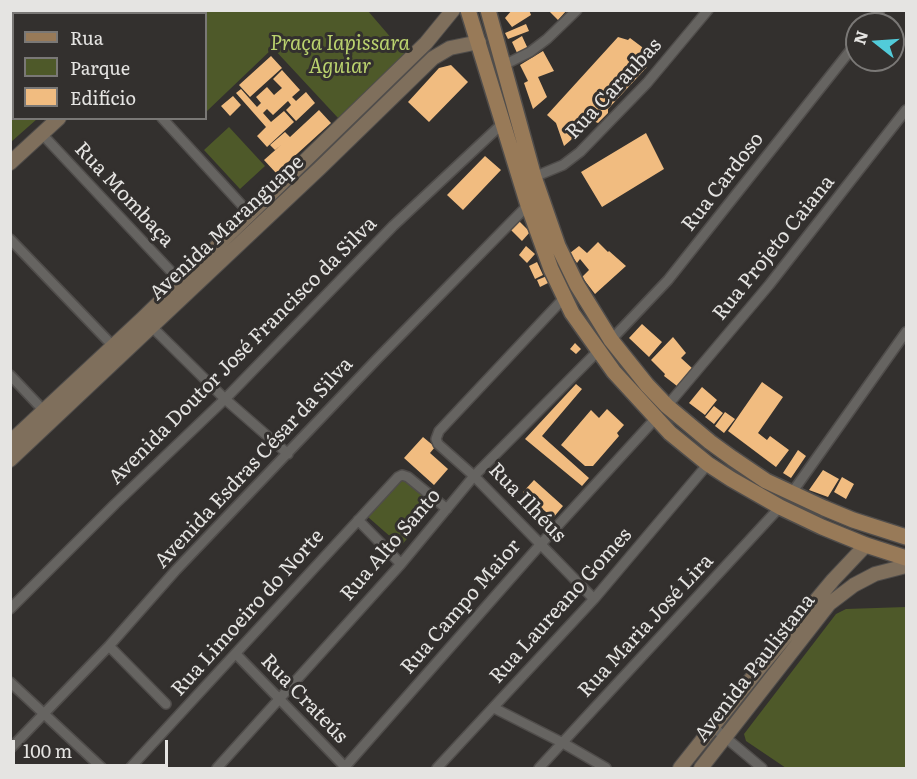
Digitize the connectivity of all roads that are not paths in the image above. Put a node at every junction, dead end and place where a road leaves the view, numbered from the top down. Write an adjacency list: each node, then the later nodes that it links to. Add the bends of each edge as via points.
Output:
1 (453, 10): 7 (main road, Avenida Maranguape)
2 (468, 10): 6 (main road)
3 (488, 10): 10 (main road)
4 (577, 10): 10 (street, via 530,52)
5 (708, 10): 17 (street, Rua Caraubas, via 580,152 563,165)
6 (479, 42): 9 (main road, Avenida Maranguape, via 441,51); 14 (main road)
7 (413, 56): 9 (main road); 19 (main road, Avenida Maranguape)
8 (845, 57): 26 (street, Rua Cardoso, via 668,280)
9 (424, 66): 21 (main road, Avenida Maranguape)
10 (502, 66): 17 (main road)
11 (906, 110): 31 (street, Rua Projeto Caiana)
12 (57, 120): 15 (main road)
13 (164, 120): 19 (street)
14 (503, 123): 18 (main road); 30 (street, Avenida Doutor José Francisco da Silva, via 393,226)
15 (42, 134): 16 (main road); 22 (street, Rua Mombaça)
16 (10, 163)
17 (534, 177): 26 (main road, via 558,246)
18 (528, 205): 23 (main road); 35 (street, Avenida Esdras César da Silva)
19 (250, 214): 21 (main road, via 250,224 226,247); 22 (main road, Avenida Maranguape)
20 (10, 239): 27 (street)
21 (220, 260): 24 (main road, Avenida Maranguape)
22 (180, 280): 24 (main road, Avenida Maranguape)
23 (564, 298): 28 (main road); 38 (street, Rua Ilhéus, via 436,435 438,444)
24 (147, 322): 27 (main road, Avenida Maranguape); 30 (street); 32 (main road, Avenida Maranguape)
25 (906, 332): 39 (street)
26 (611, 340): 31 (main road)
27 (113, 346): 32 (main road, Avenida Maranguape)
28 (598, 351): 33 (main road); 38 (street, Rua Alto Santo)
29 (10, 375): 32 (street)
30 (225, 399): 35 (street); 52 (street, Avenida Doutor José Francisco da Silva)
31 (668, 406): 39 (main road, via 732,458)
32 (48, 416): 34 (main road, Avenida Maranguape); 36 (main road, Avenida Maranguape)
33 (656, 418): 37 (main road); 45 (street, Rua Campo Maior)
34 (10, 442)
35 (288, 454): 53 (street, Avenida Esdras César da Silva)
36 (10, 460)
37 (708, 464): 40 (main road); 51 (street, Rua Laureano Gomes)
38 (474, 476): 41 (street, Rua Alto Santo); 45 (street, Rua Ilhéus)
39 (791, 494): 43 (main road)
40 (780, 507): 46 (main road); 63 (street, Rua Maria José Lira)
41 (447, 509): 42 (street, Rua Limoeiro do Norte, via 408,477 400,476); 48 (street, Rua Alto Santo)
42 (358, 520): 48 (street); 54 (street, Rua Limoeiro do Norte)
43 (906, 537)
44 (906, 543): 46 (main road, via 879,536)
45 (540, 545): 51 (street, Rua Ilhéus); 69 (street, Rua Campo Maior)
46 (866, 545): 47 (main road); 50 (main road, Avenida Paulistana)
47 (906, 558)
48 (401, 564): 57 (street, Rua Alto Santo)
49 (906, 566): 55 (main road, Avenida Paulistana, via 875,574 829,604)
50 (832, 580): 55 (main road, via 822,600 783,648); 61 (main road, Avenida Paulistana)
51 (594, 599): 59 (street, Rua Laureano Gomes)
52 (10, 609)
53 (109, 646): 58 (street); 60 (street, Avenida Esdras César da Silva)
54 (236, 654): 57 (street, Rua Crateús); 67 (street, Rua Limoeiro do Norte)
55 (777, 670): 62 (main road, Avenida Paulistana)
56 (10, 682): 60 (street)
57 (280, 698): 68 (street, Rua Alto Santo); 69 (street, Rua Crateús)
58 (166, 704)
59 (494, 708): 63 (street); 70 (street, Rua Laureano Gomes)
60 (44, 713): 64 (street, Avenida Esdras César da Silva); 66 (street)
61 (713, 728): 62 (street); 73 (main road, Avenida Paulistana)
62 (724, 738): 74 (main road, Avenida Paulistana); 75 (street)
63 (563, 743): 65 (street); 71 (street, Rua Maria José Lira)
64 (10, 749)
65 (592, 765): 72 (street)
66 (102, 768)
67 (130, 768)
68 (217, 768)
69 (345, 768)
70 (437, 768)
71 (539, 768)
72 (606, 768)
73 (680, 768)
74 (701, 768)
75 (762, 768)

